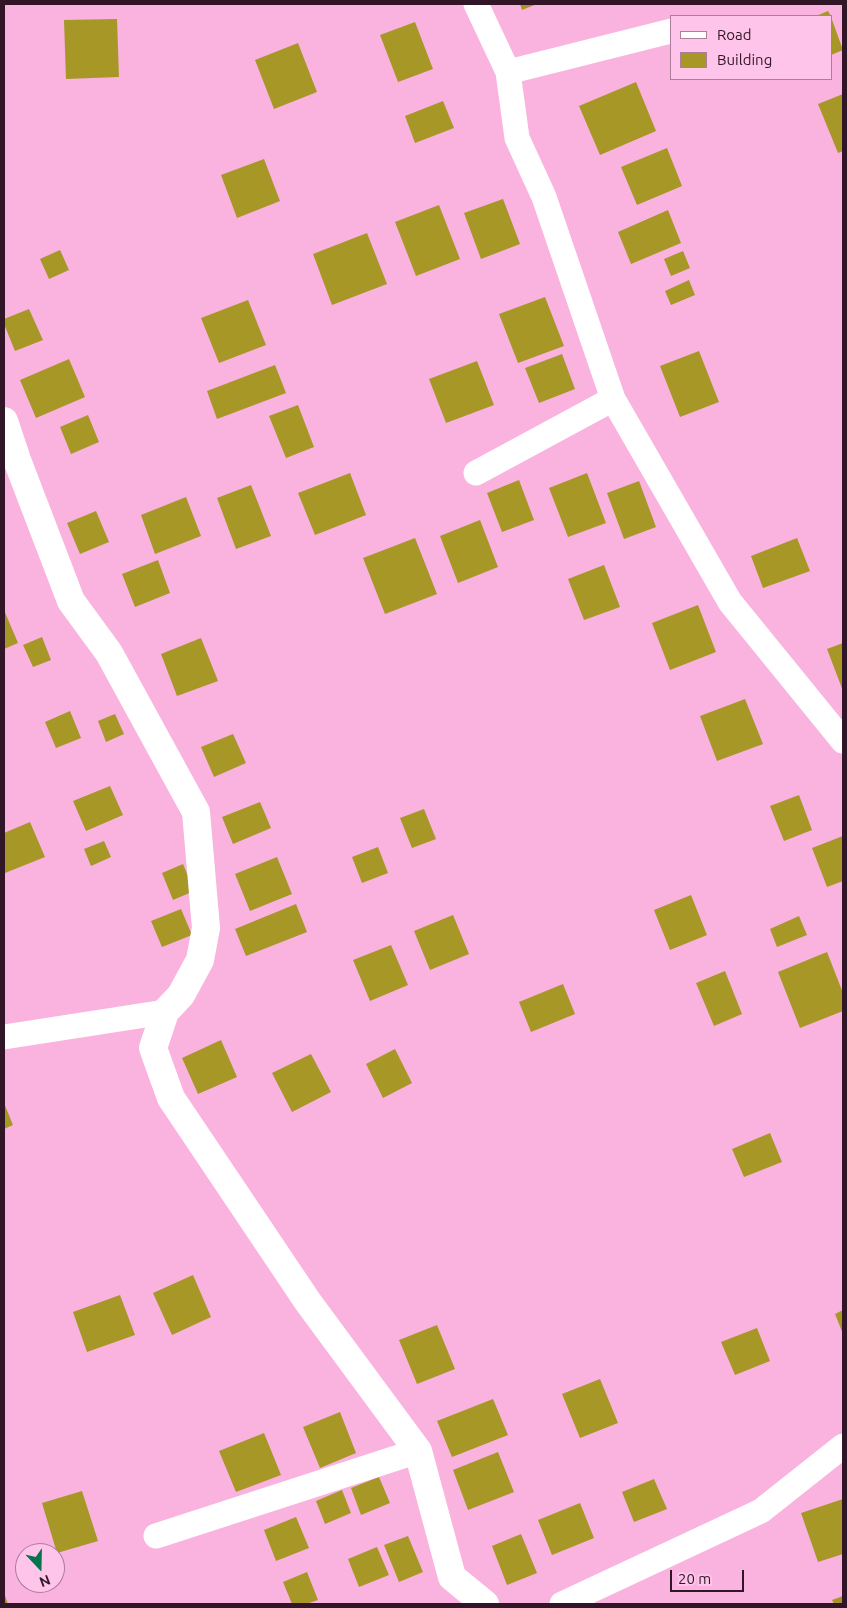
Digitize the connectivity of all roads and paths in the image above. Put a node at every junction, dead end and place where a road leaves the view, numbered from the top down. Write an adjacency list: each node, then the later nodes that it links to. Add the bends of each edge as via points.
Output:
1 (476, 4): 3 (street)
2 (670, 31): 3 (street)
3 (508, 72): 4 (street, via 517,138 544,197)
4 (613, 400): 6 (street); 7 (street, via 730,602)
5 (4, 422): 8 (street, via 71,601 110,653 196,812 206,928 200,960 181,995)
6 (476, 473)
7 (843, 742)
8 (165, 1012): 9 (street); 11 (street, via 153,1048 171,1098 308,1302)
9 (4, 1037)
10 (843, 1446): 14 (street, via 760,1511)
11 (418, 1451): 12 (street); 13 (street, via 452,1577)
12 (156, 1536)
13 (485, 1604)
14 (562, 1604)

